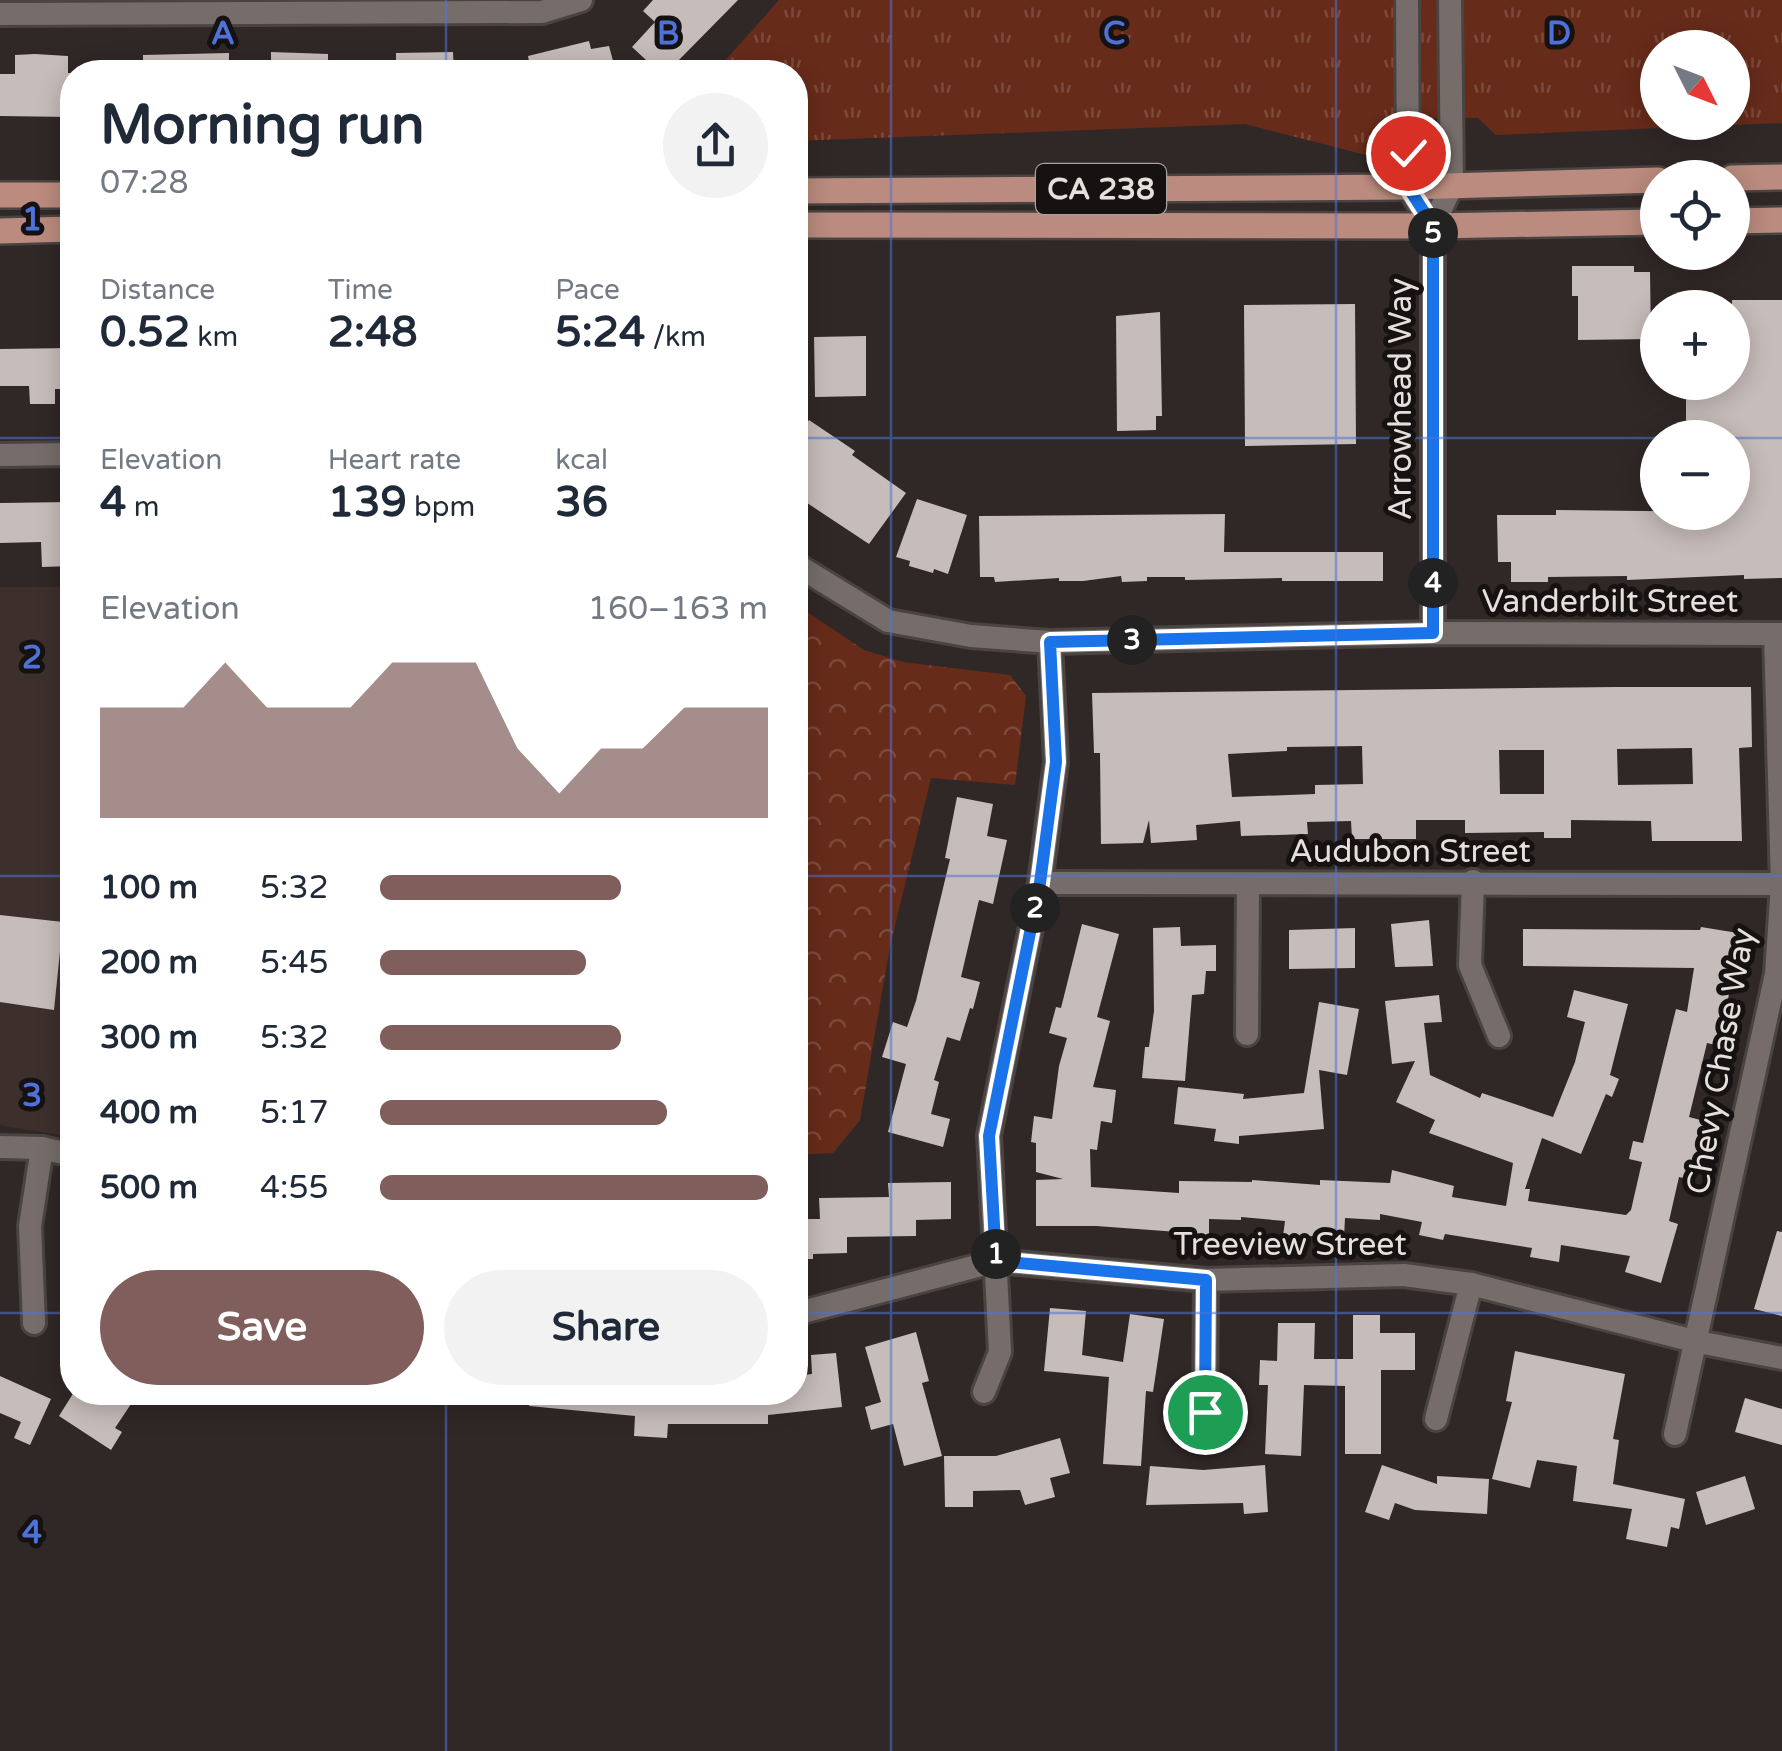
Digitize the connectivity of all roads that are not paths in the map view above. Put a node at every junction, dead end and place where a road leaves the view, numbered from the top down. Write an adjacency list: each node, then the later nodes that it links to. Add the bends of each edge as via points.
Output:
1 (581, 0): 4 (street, via 542,12)
2 (1407, 0): 10 (street)
3 (1450, 0): 9 (street, Arrowhead Way)
4 (39, 7): 5 (street)
5 (0, 14)
6 (1782, 177): 7 (main road)
7 (1750, 178)
8 (1640, 180): 9 (main road, CA 238)
9 (1452, 185): 10 (main road, CA 238); 18 (street, Arrowhead Way)
10 (1408, 187): 11 (main road, CA 238); 18 (street)
11 (808, 191)
12 (0, 195): 13 (main road)
13 (60, 195)
14 (1782, 220): 15 (main road)
15 (1750, 221)
16 (1640, 222): 18 (main road, CA 238)
17 (808, 225): 18 (main road, CA 238)
18 (1433, 226): 24 (street, Arrowhead Way)
19 (60, 229): 20 (main road)
20 (0, 230)
21 (60, 454): 22 (street)
22 (0, 455)
23 (808, 572): 26 (street, Vanderbilt Street, via 888,621)
24 (1433, 633): 25 (street, Vanderbilt Street); 26 (street, Vanderbilt Street)
25 (1779, 634): 30 (street, Chevy Chase Way)
26 (1050, 642): 28 (street, via 1056,762)
27 (1473, 882): 29 (street, Audubon Street); 30 (street, Audubon Street); 32 (street, via 1470,965)
28 (1040, 883): 29 (street, Audubon Street); 36 (street, via 989,1136)
29 (1248, 884): 31 (street)
30 (1782, 884): 41 (street, Chevy Chase Way, via 1776,974)
31 (1247, 1034)
32 (1499, 1036)
33 (0, 1147): 34 (street)
34 (42, 1148): 35 (street); 40 (street, via 30,1226)
35 (60, 1152)
36 (996, 1261): 37 (street, Treeview Street); 39 (street, Treeview Street); 43 (street, via 1000,1352)
37 (1206, 1280): 38 (street, Treeview Street, via 1404,1275); 44 (street)
38 (1471, 1284): 41 (street, Treeview Street); 45 (street)
39 (808, 1311)
40 (34, 1323)
41 (1698, 1342): 42 (street, Treeview Street); 46 (street, Chevy Chase Way)
42 (1782, 1358)
43 (984, 1392)
44 (1205, 1412)
45 (1436, 1419)
46 (1675, 1434)

